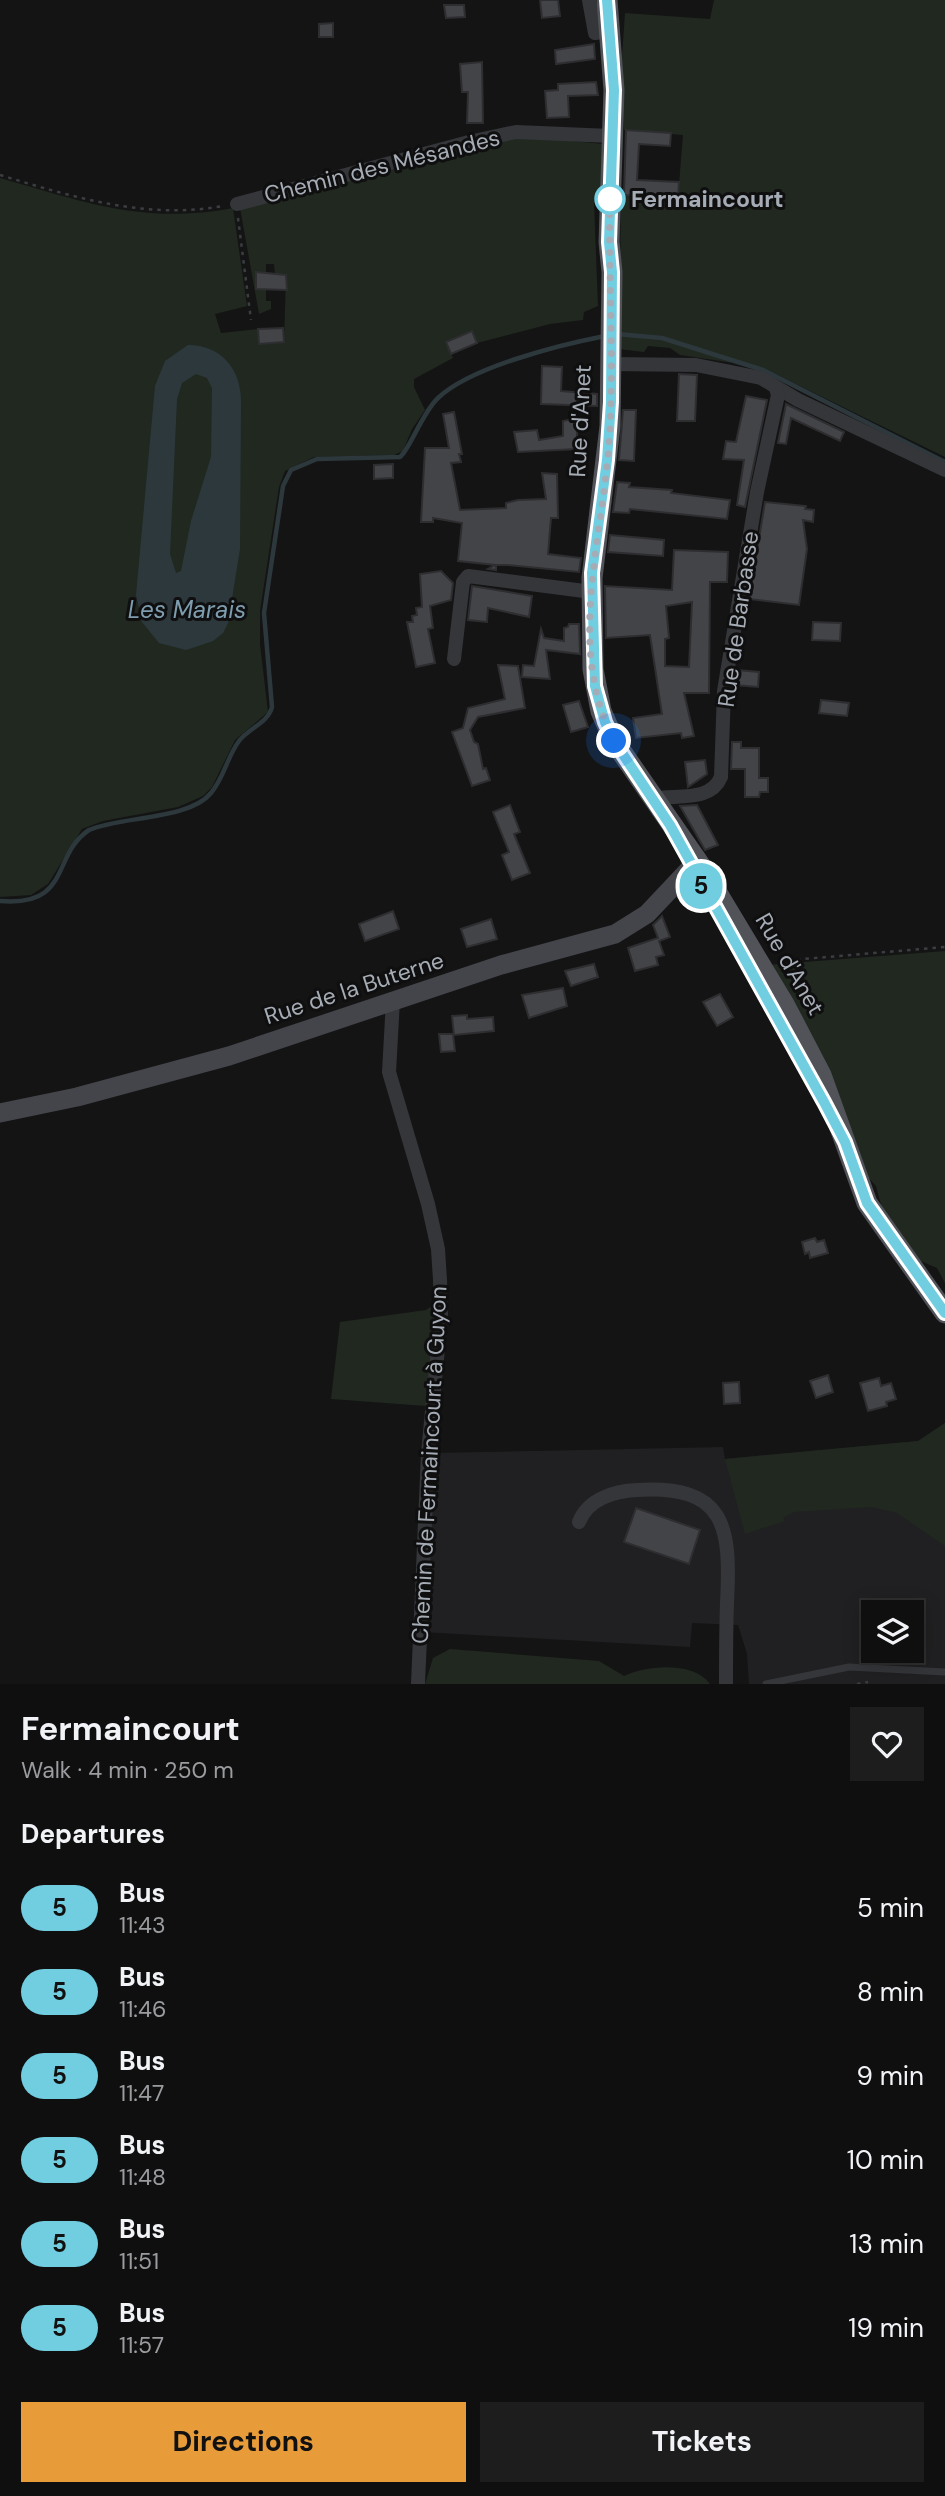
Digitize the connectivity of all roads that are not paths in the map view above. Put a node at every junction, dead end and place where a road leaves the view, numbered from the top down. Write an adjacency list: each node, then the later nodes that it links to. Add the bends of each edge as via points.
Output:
1 (589, 0): 3 (street, via 595,33)
2 (607, 0): 3 (main road, Rue d'Anet)
3 (610, 31): 4 (main road, Rue d'Anet)
4 (611, 136): 5 (street, Chemin des Mésandes, via 516,132); 6 (main road, Rue d'Anet)
5 (237, 204)
6 (610, 356): 7 (street, via 720,368 761,378); 9 (main road, Rue d'Anet, via 609,443)
7 (776, 388): 8 (street); 11 (street, Rue de Barbasse, via 724,691 721,777 714,789 704,794)
8 (945, 470)
9 (592, 592): 10 (street, via 468,576 463,582); 11 (main road, Rue d'Anet, via 593,668 601,711 614,741)
10 (454, 659)
11 (652, 799): 12 (main road, Rue d'Anet)
12 (694, 864): 13 (street, Rue de la Buterne, via 647,914 615,934); 15 (main road, Rue d'Anet); 15 (main road, Rue d'Anet, via 759,962 813,1057)
13 (393, 1000): 14 (street, Rue de la Buterne, via 229,1056); 19 (street, Chemin de Fermaincourt à Guyon, via 389,1052 394,1092 428,1204 438,1249 440,1292 421,1565)
14 (0, 1113)
15 (845, 1142): 16 (main road, Rue d'Anet, via 867,1203)
16 (945, 1313)
17 (579, 1522): 20 (street, via 590,1505 630,1490 685,1493 702,1499 716,1512 729,1569)
18 (945, 1672): 21 (lane, via 849,1667)
19 (418, 1684)
20 (726, 1684)
21 (766, 1684)

